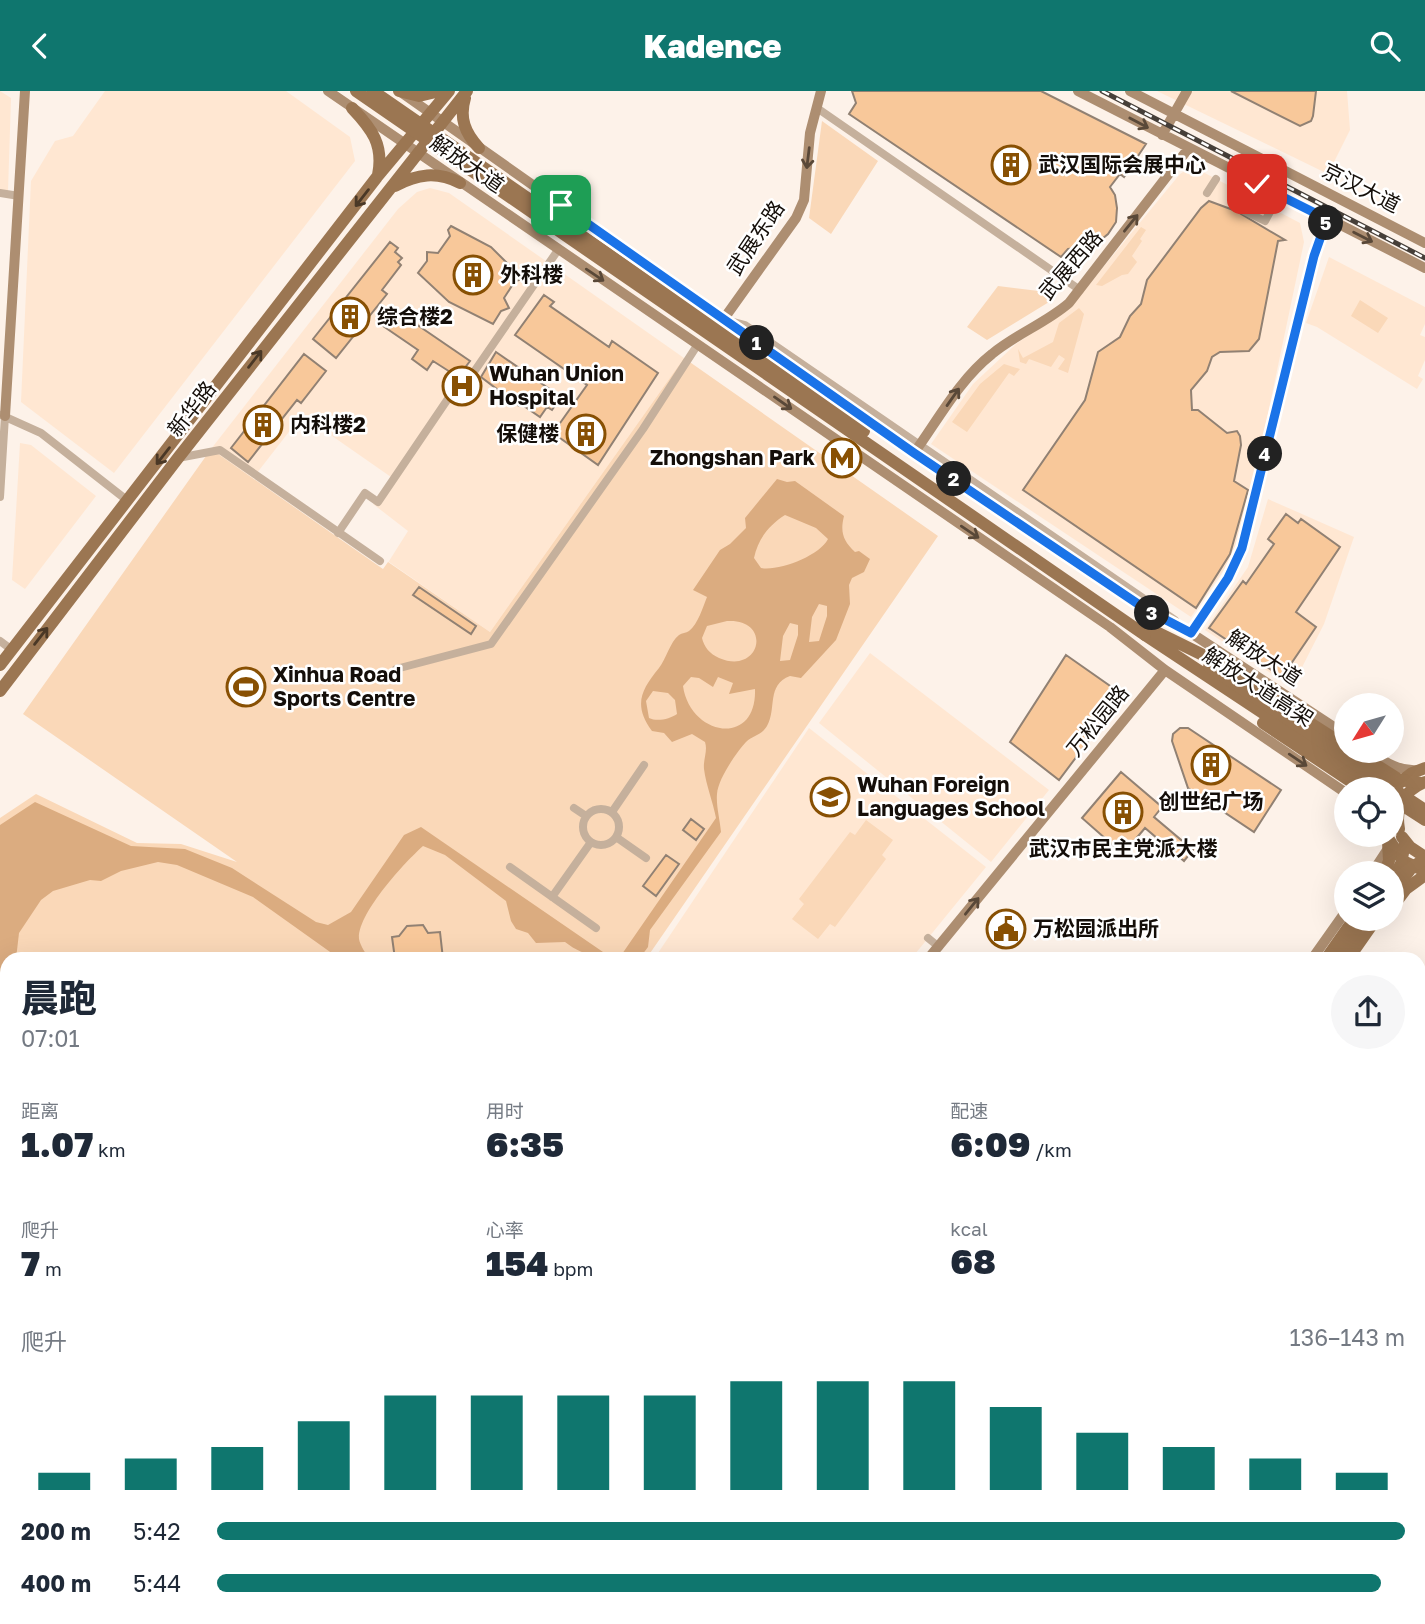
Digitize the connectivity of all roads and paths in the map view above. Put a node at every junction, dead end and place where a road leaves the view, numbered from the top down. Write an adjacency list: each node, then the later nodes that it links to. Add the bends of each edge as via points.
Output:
1 (24, 91): 30 (main road)
2 (328, 91): 13 (main road, 解放大道)
3 (356, 91): 46 (main road, 解放大道高架, bridge)
4 (373, 91): 46 (main road, 解放大道高架, bridge)
5 (399, 91): 6 (main road, via 419,96); 15 (main road, 解放大道)
6 (440, 91)
7 (449, 91): 15 (main road, 新华路)
8 (467, 91): 17 (main road, 新华路); 20 (main road, via 462,119)
9 (821, 91): 14 (main road, 武展东路)
10 (1078, 91): 18 (main road, 京汉大道, one-way to 18)
11 (1130, 91): 16 (main road, 京汉大道)
12 (1187, 91): 16 (main road)
13 (352, 108): 19 (main road, 解放大道); 23 (main road, via 376,137 381,161)
14 (817, 108): 36 (street); 37 (main road, 武展东路, one-way to 37, via 804,200)
15 (430, 113): 17 (main road, 解放大道); 19 (main road, 新华路)
16 (1175, 114): 18 (main road); 33 (main road, 京汉大道)
17 (442, 122): 20 (main road, 解放大道); 22 (main road, 新华路)
18 (1162, 135): 21 (main road, 京汉大道)
19 (404, 144): 22 (main road, 解放大道); 23 (main road, 新华路)
20 (479, 148): 37 (main road, 解放大道)
21 (1188, 149): 29 (main road, 京汉大道); 36 (main road, 武展西路, one-way to 21)
22 (417, 153): 25 (main road, 解放大道); 26 (main road, 新华路)
23 (377, 177): 43 (main road, 新华路, one-way to 43)
24 (1216, 179): 28 (street)
25 (460, 183): 26 (main road, via 428,174); 34 (main road, 解放大道)
26 (388, 189): 41 (main road, 新华路, one-way to 26)
27 (0, 193): 30 (street)
28 (1207, 193)
29 (1279, 195): 31 (street, via 1265,221); 32 (main road, 京汉大道)
30 (19, 197): 39 (main road)
31 (1242, 210)
32 (1327, 219): 35 (main road, 京汉大道, one-way to 35); 47 (main road, via 1242,548)
33 (1425, 243)
34 (558, 250): 38 (main road, 解放大道, one-way to 38); 44 (street, via 378,502 365,493)
35 (1425, 268)
36 (1080, 290): 40 (main road, 武展西路, one-way to 36, via 979,365 1061,309)
37 (723, 320): 40 (main road, 解放大道)
38 (698, 344): 51 (street, via 491,644); 52 (main road, 解放大道, one-way to 52, via 1110,627)
39 (3, 415): 42 (street); 43 (street, via 41,433)
40 (917, 449): 47 (main road, 解放大道, via 1147,610)
41 (178, 458): 44 (street, via 220,450); 53 (main road, 新华路, one-way to 41)
42 (0, 497)
43 (128, 501): 49 (main road, 新华路)
44 (338, 533): 45 (street)
45 (380, 561)
46 (1147, 632): 55 (main road, via 1207,657); 60 (main road, via 1202,683); 61 (main road, 解放大道高架); 68 (main road, 解放大道高架, bridge)
47 (1191, 633): 54 (main road, 解放大道)
48 (0, 641): 49 (street)
49 (12, 650): 50 (main road, 新华路)
50 (0, 665)
51 (396, 669)
52 (1165, 670): 64 (main road, 解放大道, one-way to 64); 91 (main road, 万松园路, one-way to 52)
53 (0, 691)
54 (1334, 727)
55 (1334, 737)
56 (1373, 763): 63 (main road, bridge, via 1399,780)
57 (1388, 763): 59 (main road, via 1410,771)
58 (644, 765): 69 (street)
59 (1422, 769): 62 (main road)
60 (1344, 777)
61 (1360, 777)
62 (1404, 778)
63 (1423, 783): 65 (main road, bridge)
64 (1334, 785)
65 (1404, 798)
66 (1404, 805): 71 (main road, bridge)
67 (574, 807): 70 (street)
68 (1425, 810)
69 (612, 812): 70 (street, via 595,809); 72 (street, via 619,826)
70 (586, 816): 73 (street, via 582,827)
71 (1425, 820)
72 (616, 837): 73 (street, via 602,845); 76 (street)
73 (591, 842): 83 (street)
74 (1405, 842): 77 (main road); 78 (main road, bridge)
75 (1392, 847): 80 (main road, via 1403,861)
76 (646, 858)
77 (1425, 858): 81 (main road, bridge)
78 (1402, 861)
79 (510, 867): 83 (street)
80 (1425, 873): 82 (main road)
81 (1404, 878)
82 (1404, 892)
83 (552, 897): 84 (street)
84 (596, 928)
85 (1334, 928): 93 (main road)
86 (1345, 931): 94 (main road)
87 (1357, 931): 95 (main road)
88 (1368, 931): 96 (main road)
89 (1377, 931): 97 (main road)
90 (928, 938): 91 (street)
91 (939, 947): 92 (main road, 万松园路)
92 (934, 952)
93 (1317, 952)
94 (1331, 952)
95 (1343, 952)
96 (1353, 952)
97 (1363, 952)

